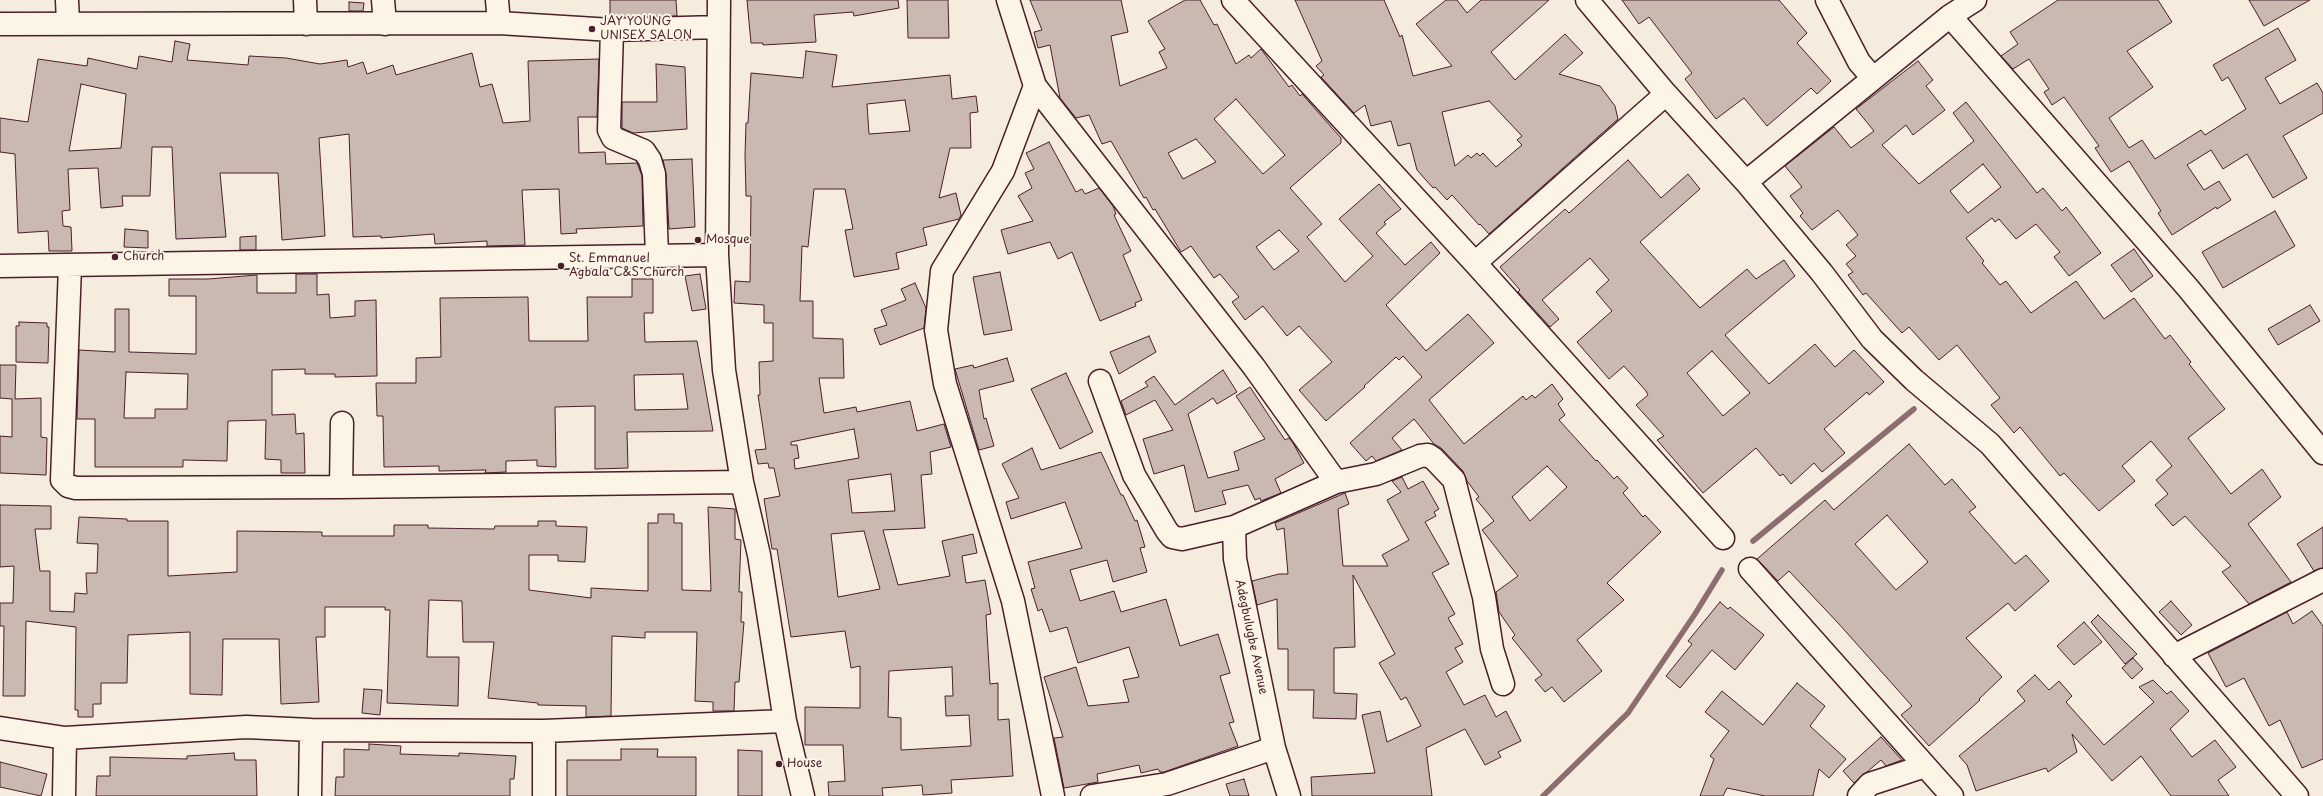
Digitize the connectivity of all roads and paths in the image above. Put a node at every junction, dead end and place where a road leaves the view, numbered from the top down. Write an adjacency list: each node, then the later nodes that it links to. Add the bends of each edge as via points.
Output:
1 (67, 0): 12 (street)
2 (305, 0): 15 (street)
3 (383, 0): 16 (street)
4 (498, 0): 13 (street)
5 (719, 0): 17 (street)
6 (1008, 0): 20 (street)
7 (1233, 0): 25 (street)
8 (1587, 0): 21 (street)
9 (1827, 0): 19 (street, via 1860,62)
10 (1975, 0): 11 (street)
11 (1950, 16): 19 (street); 30 (street, via 2188,288)
12 (68, 23): 14 (street); 15 (street)
13 (499, 23): 16 (street); 18 (street)
14 (0, 24)
15 (306, 24): 16 (street)
16 (385, 24)
17 (718, 28): 18 (street); 23 (street)
18 (612, 30): 24 (street, via 609,130 613,138 644,151 650,160 654,174)
19 (1873, 78): 22 (street)
20 (1035, 86): 32 (street, via 1254,366); 51 (street, via 1003,171 942,271 936,330 945,384 1013,601)
21 (1666, 94): 22 (street); 25 (street)
22 (1746, 182): 38 (street, via 1822,273 1872,339 1914,380 1990,444)
23 (717, 255): 24 (street); 31 (street, via 724,370)
24 (657, 256): 27 (street)
25 (1475, 264): 35 (street)
26 (0, 266): 27 (street)
27 (70, 266): 33 (street, via 62,480 68,486)
28 (1100, 381): 34 (street, via 1134,475 1172,537 1182,539)
29 (342, 424): 33 (street)
30 (2323, 453)
31 (742, 482): 33 (street); 40 (street, via 759,555)
32 (1336, 482): 34 (street); 39 (street, via 1376,474 1428,455 1454,480 1484,597 1492,649)
33 (341, 486)
34 (1234, 527): 45 (street, Adegbulugbe Avenue, via 1235,559)
35 (1723, 538)
36 (1750, 569): 46 (street)
37 (2323, 580): 38 (street)
38 (2174, 656): 56 (street)
39 (1503, 684)
40 (785, 721): 43 (street); 50 (street)
41 (0, 728): 44 (street)
42 (311, 730): 43 (street); 44 (street, via 246,727); 48 (street)
43 (544, 731): 49 (street)
44 (65, 738): 47 (street)
45 (1274, 748): 52 (street, via 1167,784); 53 (street, Adegbulugbe Avenue)
46 (1925, 766): 54 (street, via 1870,784); 55 (street)
47 (64, 796)
48 (310, 796)
49 (544, 796)
50 (803, 796)
51 (1053, 796)
52 (1092, 796)
53 (1289, 796)
54 (1859, 796)
55 (1952, 796)
56 (2297, 796)

